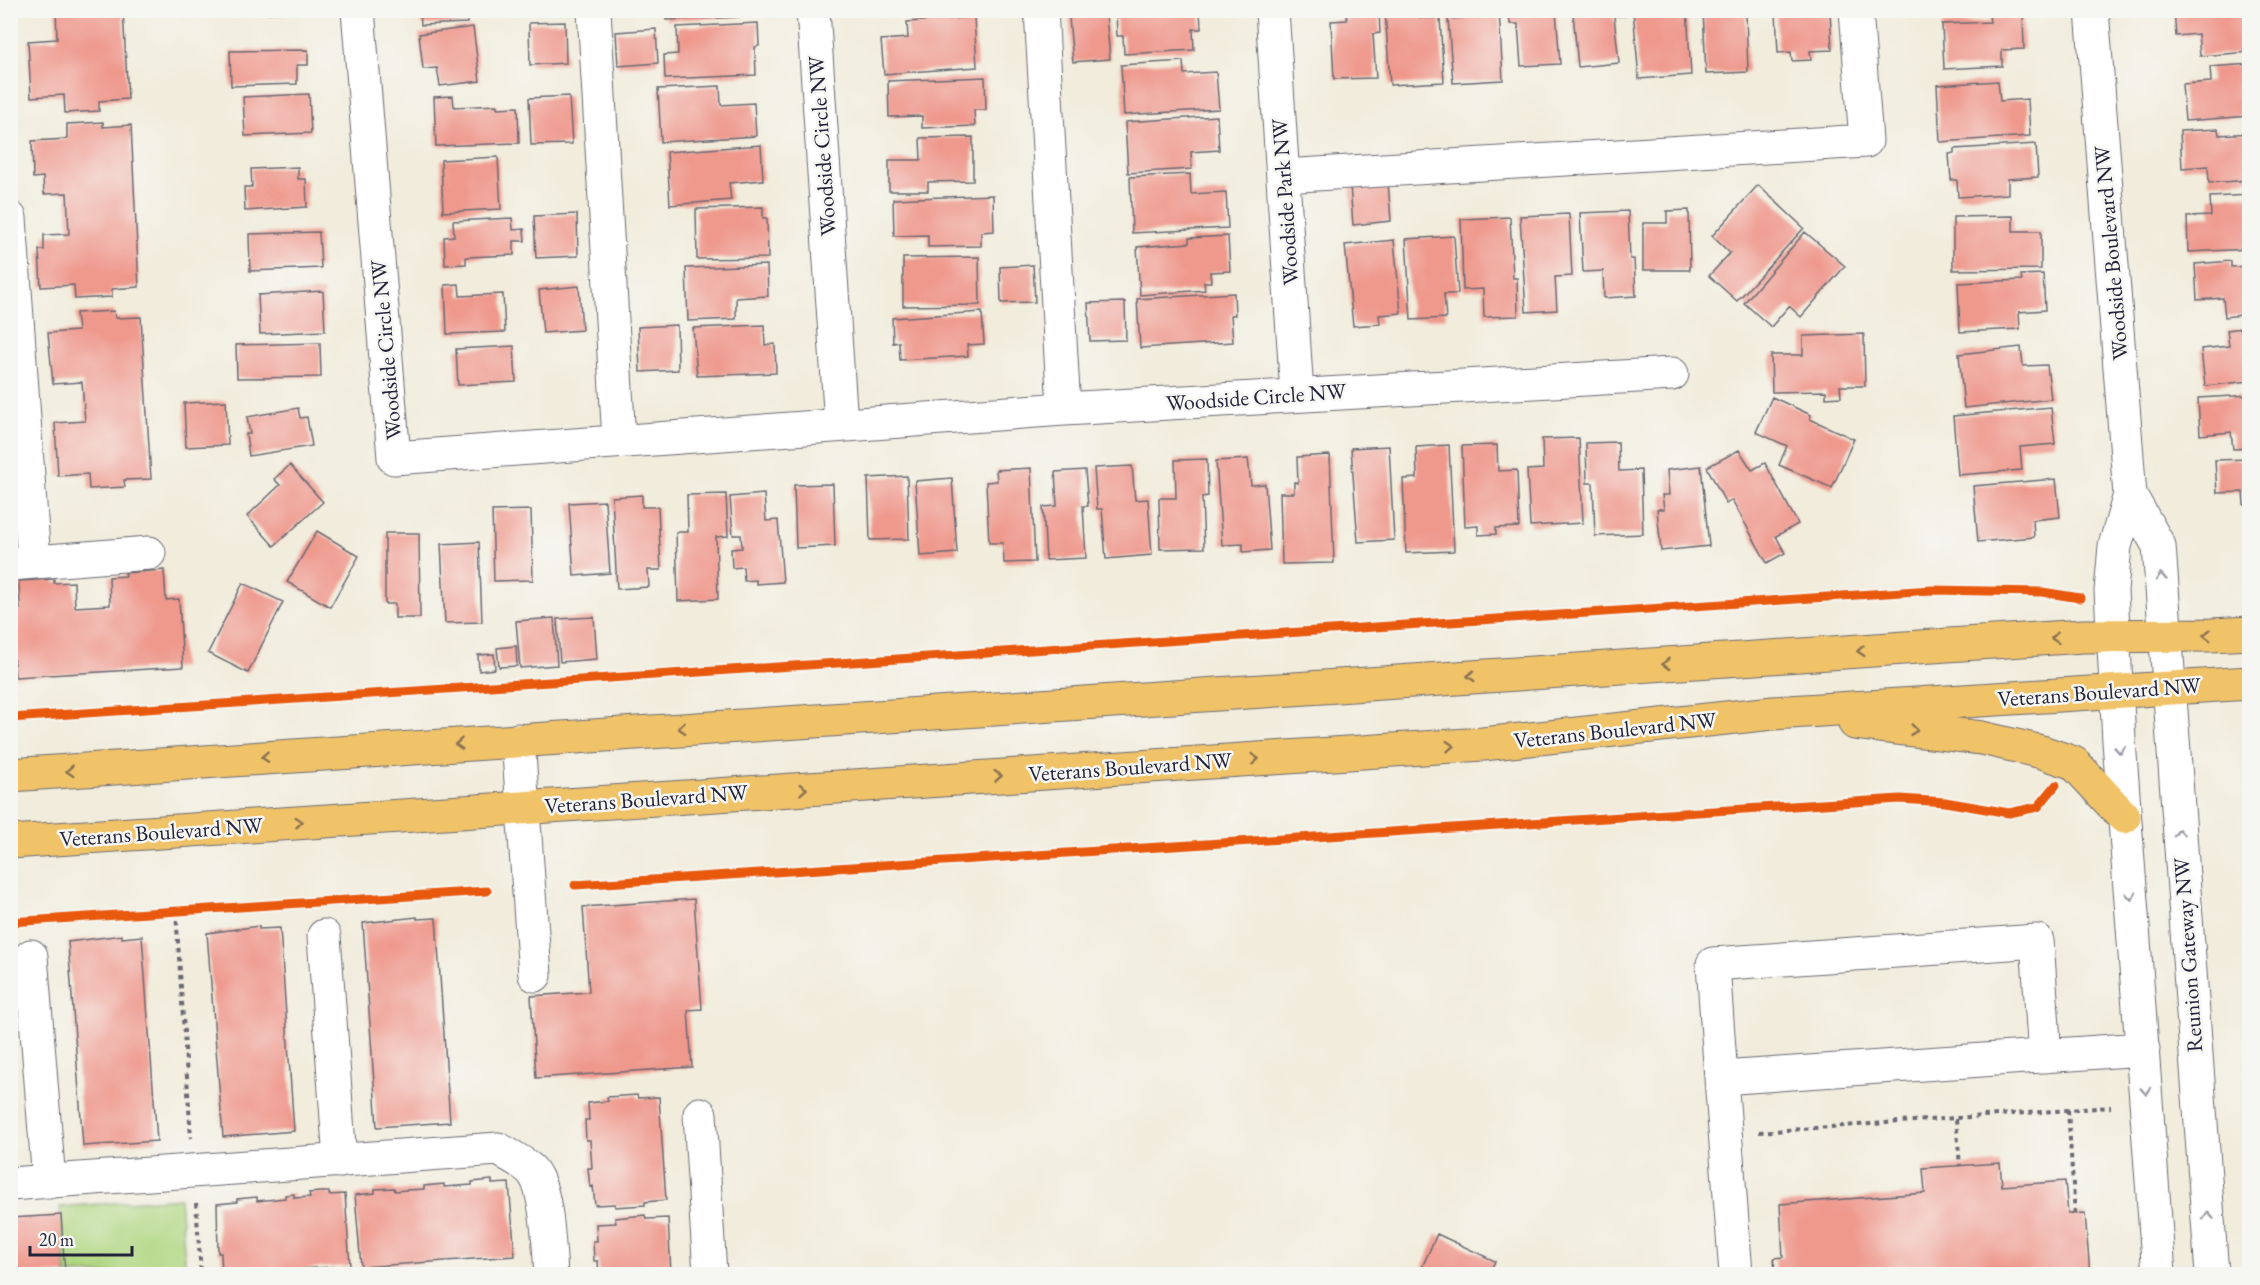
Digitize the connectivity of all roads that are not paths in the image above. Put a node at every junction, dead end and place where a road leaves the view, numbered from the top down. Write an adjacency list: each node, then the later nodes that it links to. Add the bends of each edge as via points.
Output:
1 (358, 10): 14 (street, Woodside Circle NW, via 394,458)
2 (594, 10): 14 (street)
3 (813, 10): 13 (street, Woodside Circle NW)
4 (1041, 10): 12 (street)
5 (1272, 10): 8 (street, Woodside Park NW)
6 (1856, 10): 8 (street, via 1866,141)
7 (2092, 10): 15 (street, Woodside Boulevard NW)
8 (1283, 176): 11 (street, Woodside Park NW)
9 (10, 218): 17 (street)
10 (1672, 374): 11 (street, Woodside Circle NW)
11 (1297, 394): 12 (street, Woodside Circle NW)
12 (1064, 409): 13 (street, Woodside Circle NW)
13 (841, 424): 14 (street, Woodside Circle NW)
14 (619, 441)
15 (2130, 495): 19 (street, Woodside Boulevard NW, via 2115,546 2111,591); 20 (street, Woodside Boulevard NW, one-way to 15, via 2159,546)
16 (149, 553): 17 (street)
17 (22, 563)
18 (2250, 633): 20 (main road, one-way to 20)
19 (2114, 636): 20 (main road); 23 (street); 25 (main road, one-way to 25)
20 (2165, 636): 22 (street, Reunion Gateway NW)
21 (2250, 683): 22 (main road, Veterans Boulevard NW)
22 (2168, 688): 23 (main road, Veterans Boulevard NW); 44 (street, Reunion Gateway NW, one-way to 22)
23 (2117, 692): 24 (main road, Veterans Boulevard NW); 28 (street, one-way to 28)
24 (1773, 713): 27 (main road, Veterans Boulevard NW, one-way to 24, via 1483,744); 28 (main road, one-way to 28, via 1982,738 2042,752 2074,763)
25 (518, 740): 26 (main road, one-way to 26); 27 (street)
26 (10, 775)
27 (523, 807): 29 (main road, Veterans Boulevard NW, one-way to 27); 32 (street)
28 (2124, 817): 33 (street, one-way to 33)
29 (10, 842)
30 (324, 936): 37 (street)
31 (31, 956): 38 (street)
32 (535, 975)
33 (2143, 1050): 34 (street); 43 (street, one-way to 43)
34 (2045, 1056): 35 (street); 35 (street, via 2037,941 1713,964)
35 (1721, 1078): 42 (street)
36 (700, 1114): 41 (street)
37 (340, 1161): 38 (street); 40 (street, via 498,1149 513,1157 532,1171 546,1205)
38 (49, 1182): 39 (street)
39 (10, 1184)
40 (550, 1275)
41 (710, 1275)
42 (1736, 1275)
43 (2159, 1275)
44 (2212, 1275)

